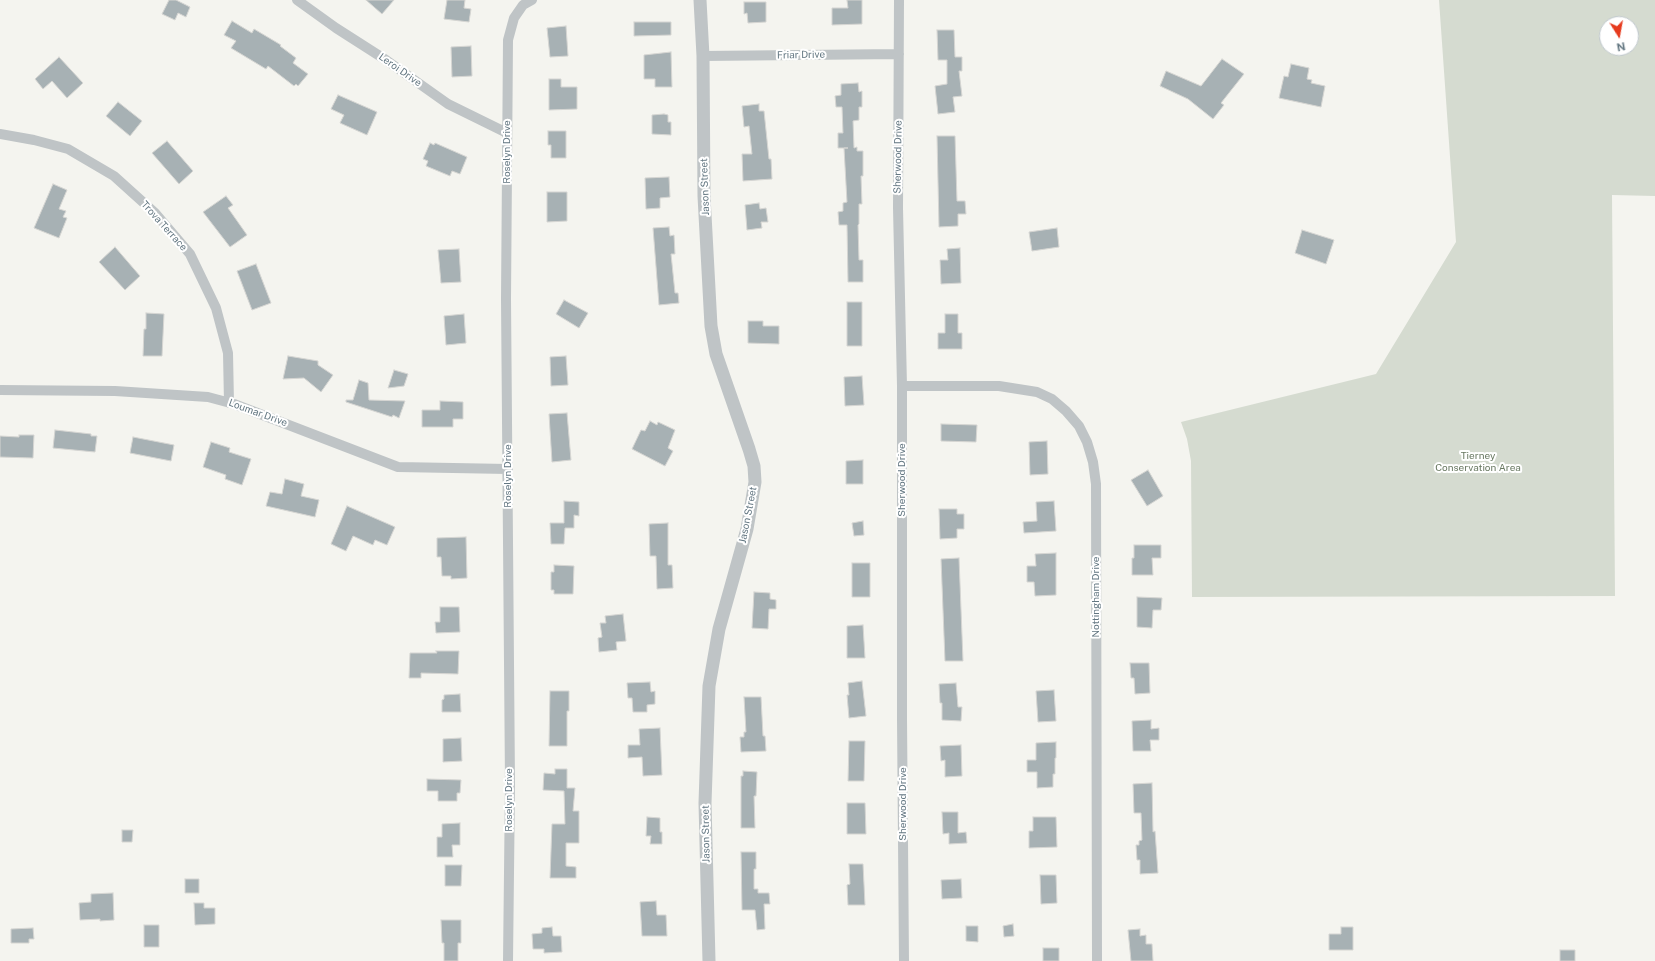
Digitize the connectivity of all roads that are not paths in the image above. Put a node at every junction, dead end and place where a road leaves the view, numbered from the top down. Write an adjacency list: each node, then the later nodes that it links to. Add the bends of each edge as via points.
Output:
1 (298, 0): 7 (street, Leroi Drive, via 448,104)
2 (532, 0): 7 (street, Roselyn Drive, via 523,5 514,18 508,40)
3 (700, 0): 6 (street, Jason Street)
4 (899, 0): 5 (street, Sherwood Drive)
5 (899, 54): 6 (street, Friar Drive); 9 (street, Sherwood Drive, via 898,208)
6 (703, 56): 14 (street, Jason Street, via 704,196 711,326 716,354 754,466 755,482 747,529 719,630 709,686 705,803)
7 (507, 133): 12 (street, Roselyn Drive)
8 (0, 134): 11 (street, Trova Terrace, via 68,149 114,176 155,213 190,254 216,308 228,353)
9 (902, 386): 15 (street, Sherwood Drive); 16 (street, Nottingham Drive, via 999,386 1037,392 1052,399 1066,411 1088,442 1096,484)
10 (0, 390): 11 (street, Loumar Drive, via 123,392 208,397)
11 (229, 403): 12 (street, Loumar Drive, via 398,467)
12 (508, 469): 13 (street, Roselyn Drive)
13 (508, 961)
14 (709, 961)
15 (904, 961)
16 (1097, 961)

